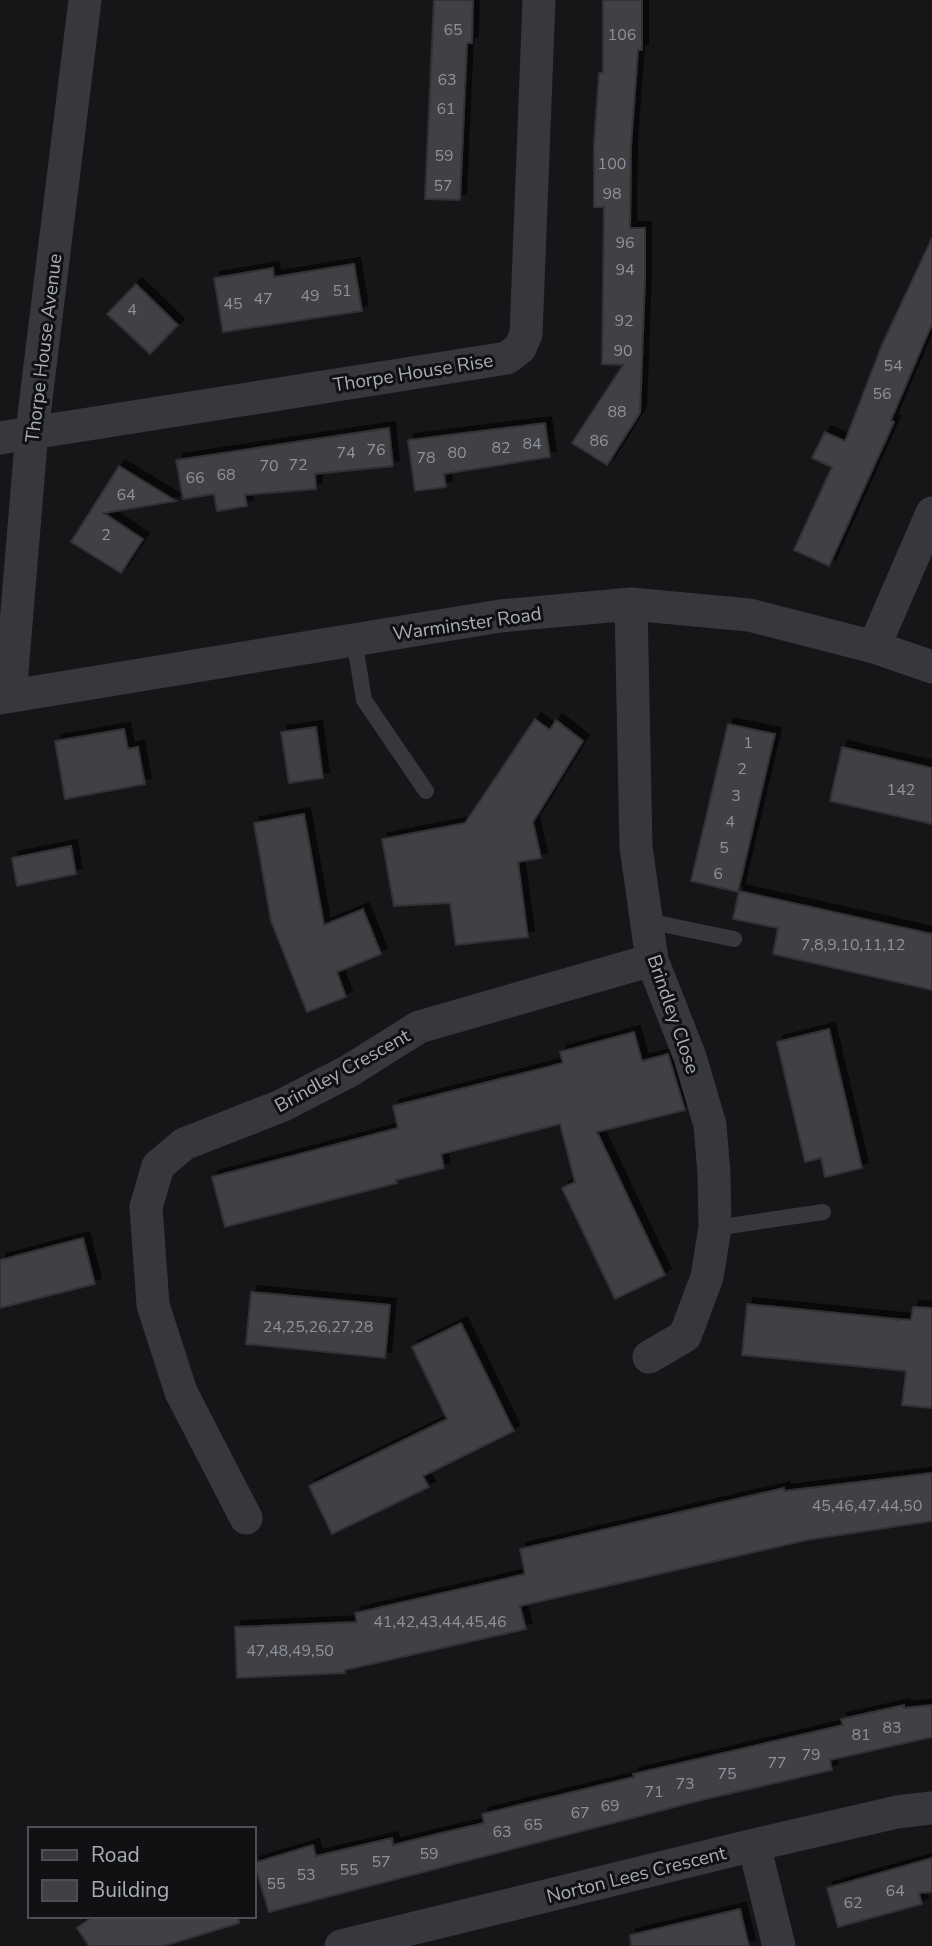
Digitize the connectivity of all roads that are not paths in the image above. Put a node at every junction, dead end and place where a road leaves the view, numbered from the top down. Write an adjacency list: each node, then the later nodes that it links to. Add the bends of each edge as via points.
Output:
1 (85, 0): 3 (street, Thorpe House Avenue)
2 (539, 0): 3 (street, Thorpe House Rise, via 526,334 520,348 507,358)
3 (32, 431): 4 (street, Thorpe House Rise); 10 (street, Thorpe House Avenue)
4 (0, 438)
5 (932, 513): 8 (street)
6 (631, 604): 7 (street, Warminster Road, via 500,616); 8 (street, Warminster Road, via 749,615); 12 (street, Brindley Close, via 636,847)
7 (354, 639): 10 (street, Warminster Road); 11 (lane, via 364,700)
8 (874, 647): 9 (street, Warminster Road)
9 (932, 667)
10 (5, 697)
11 (426, 790)
12 (647, 921): 13 (lane); 14 (street, Brindley Close)
13 (734, 939)
14 (652, 960): 16 (street, Brindley Close, via 690,1057 710,1125); 18 (street, Brindley Crescent, via 419,1027 281,1106 184,1144 158,1166 146,1207 153,1305 181,1392)
15 (823, 1212): 16 (lane)
16 (715, 1228): 17 (street, Brindley Close, via 707,1277 685,1336)
17 (649, 1357)
18 (246, 1518)
19 (932, 1808): 20 (street, Norton Lees Crescent)
20 (754, 1845): 21 (street, Norton Lees Crescent); 22 (street)
21 (341, 1946)
22 (779, 1946)

